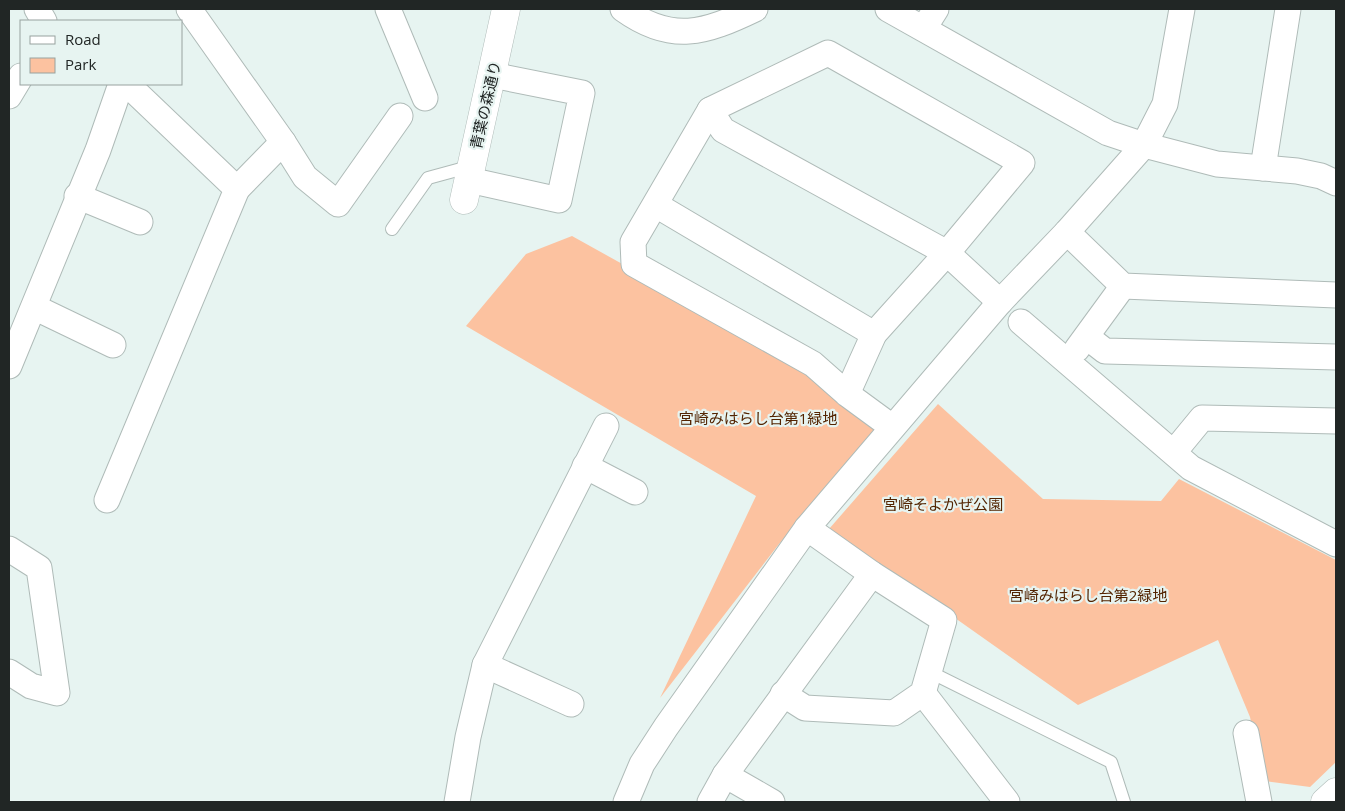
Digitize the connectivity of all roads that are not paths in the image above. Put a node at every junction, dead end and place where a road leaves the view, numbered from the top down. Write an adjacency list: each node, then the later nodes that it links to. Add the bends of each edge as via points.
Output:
1 (37, 9): 11 (street)
2 (388, 9): 17 (street)
3 (506, 9): 12 (main road, 青葉の森通り)
4 (623, 9): 5 (street, via 653,26 679,32 720,26)
5 (755, 9)
6 (888, 9): 10 (street)
7 (1182, 9): 21 (street, via 1165,104)
8 (1288, 9): 22 (street)
9 (187, 12): 20 (street)
10 (930, 19): 21 (street, via 1108,133)
11 (43, 20)
12 (492, 75): 23 (main road, 青葉の森通り); 23 (street, via 582,93 559,200)
13 (20, 78): 16 (street)
14 (121, 85): 26 (street)
15 (129, 85): 25 (street)
16 (9, 96)
17 (425, 98)
18 (710, 110): 27 (street); 31 (street, via 723,130); 31 (street, via 828,53 1022,163)
19 (400, 116): 20 (street, via 338,204 305,177)
20 (283, 142): 25 (street)
21 (1144, 146): 22 (street, via 1217,164); 30 (street)
22 (1263, 168): 24 (street, via 1322,176)
23 (468, 182): 29 (lane, via 428,178)
24 (1336, 183)
25 (237, 189): 51 (street)
26 (78, 196): 28 (street); 35 (street)
27 (656, 205): 37 (street); 44 (street, via 633,242 634,264 813,364)
28 (140, 222)
29 (392, 228)
30 (1067, 232): 32 (street); 34 (street)
31 (947, 253): 34 (street); 37 (street)
32 (1123, 286): 33 (street); 38 (street)
33 (1336, 296)
34 (1000, 302): 47 (street)
35 (34, 307): 39 (street); 40 (street)
36 (1021, 322): 42 (street)
37 (874, 334): 44 (street)
38 (1087, 337): 41 (street, via 1105,351); 42 (street)
39 (14, 339): 43 (street)
40 (113, 345)
41 (1336, 356)
42 (1065, 362): 48 (street)
43 (9, 366)
44 (847, 394): 47 (street)
45 (1336, 421): 48 (street, via 1202,418)
46 (606, 426): 49 (street)
47 (892, 428): 52 (street)
48 (1174, 452): 53 (street, via 1191,468)
49 (585, 466): 50 (street); 56 (street)
50 (635, 492)
51 (107, 500)
52 (807, 528): 55 (street); 65 (street, via 666,727 642,764)
53 (1336, 544)
54 (9, 549): 57 (street, via 39,568 57,692 31,686)
55 (872, 574): 58 (street, via 944,620); 59 (street)
56 (485, 665): 60 (street); 64 (street)
57 (9, 672)
58 (925, 682): 59 (street, via 894,713 805,708); 68 (street); 69 (lane, via 1111,762)
59 (782, 694): 62 (street)
60 (571, 704)
61 (1246, 733): 70 (street)
62 (725, 775): 66 (street); 67 (street)
63 (1336, 792): 71 (main road)
64 (457, 802)
65 (626, 802)
66 (710, 802)
67 (772, 802)
68 (1007, 802)
69 (1124, 802)
70 (1259, 802)
71 (1325, 802)

